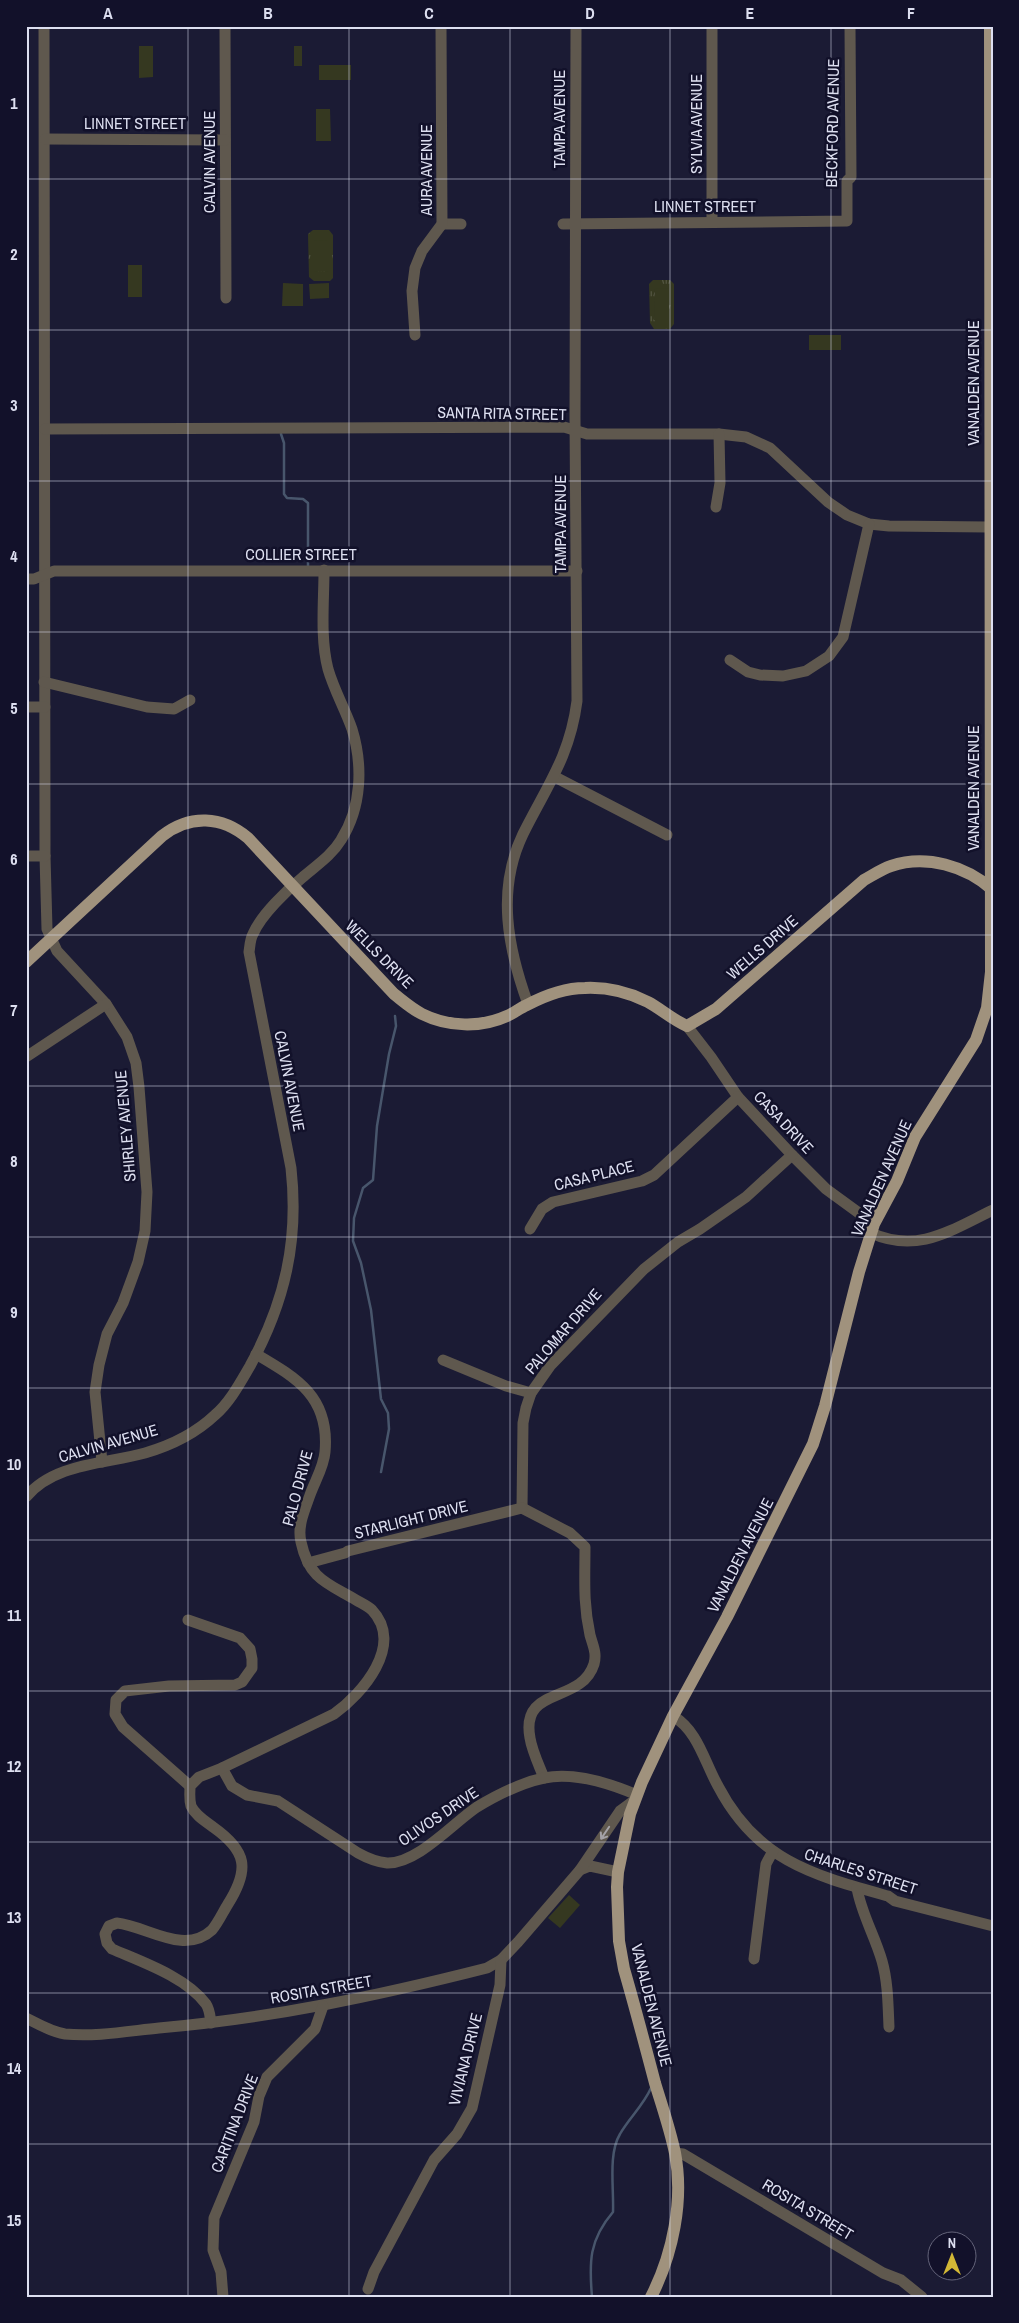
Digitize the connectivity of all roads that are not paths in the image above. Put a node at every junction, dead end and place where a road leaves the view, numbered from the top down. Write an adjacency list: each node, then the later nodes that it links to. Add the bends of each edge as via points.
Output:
1 (44, 26): 8 (street, SHIRLEY AVENUE)
2 (225, 26): 9 (street, CALVIN AVENUE)
3 (441, 26): 12 (street, AURA AVENUE)
4 (576, 26): 15 (street, TAMPA AVENUE)
5 (712, 26): 11 (street, SYLVIA AVENUE)
6 (850, 26): 10 (street, BECKFORD AVENUE, via 851,177 847,181)
7 (990, 26): 18 (main road, VANALDEN AVENUE)
8 (45, 139): 9 (street, LINNET STREET); 19 (street, SHIRLEY AVENUE)
9 (225, 140): 16 (street, CALVIN AVENUE)
10 (847, 220): 11 (street, LINNET STREET)
11 (712, 221): 15 (street, LINNET STREET)
12 (442, 224): 13 (street); 17 (street, AURA AVENUE, via 422,251 415,268 412,291)
13 (461, 224)
14 (563, 224): 15 (street, LINNET STREET)
15 (576, 224): 20 (street, TAMPA AVENUE)
16 (226, 298)
17 (415, 335)
18 (991, 426): 24 (main road, VANALDEN AVENUE)
19 (44, 429): 20 (street, SANTA RITA STREET); 27 (street, SHIRLEY AVENUE)
20 (575, 430): 21 (street, SANTA RITA STREET, via 587,434); 26 (street, TAMPA AVENUE)
21 (719, 434): 22 (street, via 720,483); 23 (street, SANTA RITA STREET, via 746,437 770,448 828,502)
22 (716, 507)
23 (869, 524): 24 (street, SANTA RITA STREET); 29 (street, via 843,637 828,656 806,671 783,676 748,672)
24 (988, 527): 35 (main road, VANALDEN AVENUE)
25 (324, 570): 26 (street, COLLIER STREET); 27 (street, COLLIER STREET, via 54,571); 39 (street, CALVIN AVENUE, via 328,668 352,728 360,782 354,812 342,839 327,858)
26 (577, 571): 34 (street, TAMPA AVENUE, via 577,701 572,733)
27 (44, 574): 28 (street, COLLIER STREET); 30 (street, SHIRLEY AVENUE)
28 (26, 579)
29 (730, 660)
30 (44, 682): 31 (street, via 147,707 174,709); 33 (street, SHIRLEY AVENUE)
31 (190, 700)
32 (26, 707): 33 (street)
33 (44, 707): 38 (street, SHIRLEY AVENUE)
34 (555, 777): 36 (street); 44 (street, TAMPA AVENUE, via 523,835 507,894 510,942)
35 (991, 788): 40 (main road, VANALDEN AVENUE)
36 (667, 835)
37 (26, 856): 38 (street)
38 (45, 856): 41 (street, SHIRLEY AVENUE, via 47,929)
39 (293, 886): 41 (main road, WELLS DRIVE, via 240,832 223,822 195,821 172,828 162,836); 44 (main road, WELLS DRIVE, via 394,994 420,1013 439,1021 468,1025 508,1016); 52 (street, CALVIN AVENUE, via 260,920 252,934 249,952 294,1201 288,1268 278,1307)
40 (991, 888): 45 (main road, WELLS DRIVE, via 955,867 934,862 891,866 864,880 716,1009); 50 (main road, VANALDEN AVENUE, via 987,1008 976,1040 915,1136)
41 (51, 938): 42 (main road, WELLS DRIVE); 43 (street, SHIRLEY AVENUE, via 57,951)
42 (26, 962)
43 (106, 1004): 46 (street); 55 (street, SHIRLEY AVENUE, via 127,1037 136,1064 147,1192 145,1231 138,1262 108,1334 99,1365 95,1392)
44 (528, 1004): 45 (main road, WELLS DRIVE, via 562,991 608,989 630,994)
45 (687, 1026): 47 (street, CASA DRIVE)
46 (26, 1057)
47 (738, 1097): 48 (street, CASA DRIVE); 51 (street, CASA PLACE, via 654,1175 642,1181 553,1202 542,1209)
48 (792, 1155): 50 (street, CASA DRIVE); 54 (street, PALOMAR DRIVE, via 746,1197 678,1242 622,1289 550,1366)
49 (993, 1210): 50 (street, CASA DRIVE, via 925,1240 897,1242)
50 (873, 1228): 60 (main road, VANALDEN AVENUE, via 813,1444 727,1617)
51 (530, 1229)
52 (256, 1354): 55 (street, CALVIN AVENUE, via 236,1390 215,1415 194,1430 146,1452); 58 (street, PALO DRIVE, via 296,1378 314,1398 324,1422 325,1452 300,1528 300,1541)
53 (443, 1360): 54 (street)
54 (531, 1393): 57 (street, PALOMAR DRIVE, via 523,1423)
55 (102, 1462): 56 (street, CALVIN AVENUE, via 46,1479)
56 (26, 1497)
57 (522, 1508): 58 (street, STARLIGHT DRIVE); 62 (street, via 570,1533 585,1547 583,1590 596,1654 590,1675 584,1682 549,1697 534,1709 530,1738)
58 (308, 1563): 61 (street, PALO DRIVE, via 320,1580 372,1609 383,1637 380,1661 348,1704 334,1714)
59 (188, 1620): 63 (street, via 240,1638 247,1644 252,1668 247,1678 235,1685 169,1686 124,1691 114,1707 123,1727)
60 (673, 1716): 64 (main road, VANALDEN AVENUE); 65 (street, CHARLES STREET, via 693,1733 731,1808)
61 (222, 1768): 62 (street, OLIVOS DRIVE, via 232,1786 247,1795 278,1801 358,1853 388,1863 421,1851 500,1794); 63 (street, PALO DRIVE, via 199,1777)
62 (544, 1778): 64 (street, OLIVOS DRIVE, via 566,1776 601,1782)
63 (190, 1786): 74 (street, via 192,1807 199,1817 225,1835 236,1848 242,1870 240,1885 212,1930 197,1939 179,1941 125,1924 109,1926 105,1934 112,1949 159,1969 187,1987 206,2004)
64 (636, 1798): 66 (street, ROSITA STREET, one-way to 66, via 620,1810); 67 (main road, VANALDEN AVENUE, via 625,1831)
65 (773, 1852): 68 (street, CHARLES STREET, via 808,1872); 70 (street, via 766,1864)
66 (580, 1870): 67 (street, via 590,1866); 71 (street, ROSITA STREET)
67 (618, 1872): 76 (main road, VANALDEN AVENUE, via 617,1908 624,1969)
68 (857, 1888): 69 (street, CHARLES STREET); 75 (street, via 883,1963)
69 (993, 1926)
70 (754, 1959)
71 (501, 1960): 72 (street, ROSITA STREET, via 487,1968); 77 (street, VIVIANA DRIVE, via 500,1985 472,2108 457,2134 434,2160)
72 (323, 2006): 74 (street, ROSITA STREET); 78 (street, CARITINA DRIVE, via 315,2029 267,2077 254,2122 214,2218 213,2250 221,2272)
73 (26, 2018): 74 (street, ROSITA STREET, via 48,2029 76,2035)
74 (211, 2023)
75 (889, 2027)
76 (675, 2153): 79 (main road, VANALDEN AVENUE, via 678,2186 673,2235); 80 (street, ROSITA STREET, via 683,2154 900,2280)
77 (368, 2289)
78 (223, 2297)
79 (651, 2297)
80 (922, 2297)

